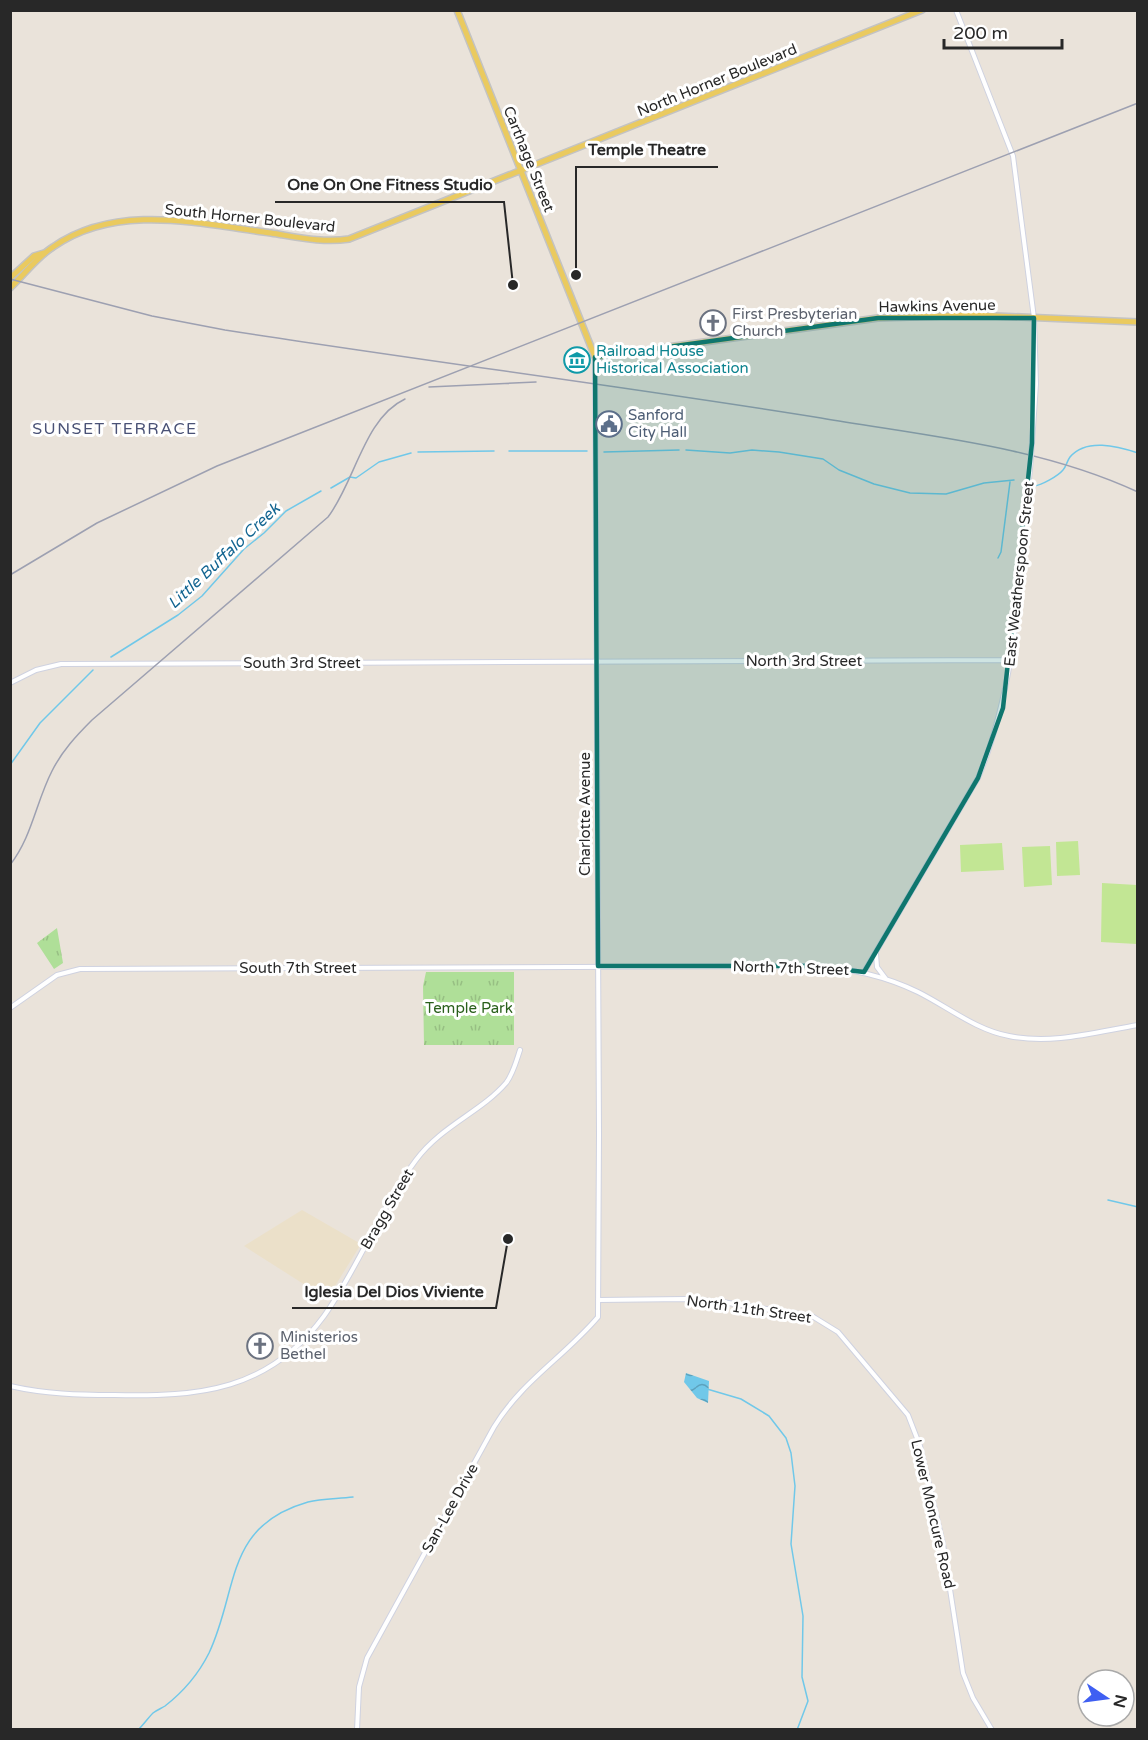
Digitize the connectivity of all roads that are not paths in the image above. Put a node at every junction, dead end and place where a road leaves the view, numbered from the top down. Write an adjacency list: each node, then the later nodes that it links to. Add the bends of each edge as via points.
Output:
1 (457, 10): 4 (main road, Carthage Street)
2 (922, 10): 4 (main road, North Horner Boulevard)
3 (956, 10): 9 (street, East Weatherspoon Street, via 1010,143)
4 (521, 172): 5 (main road, South Horner Boulevard, via 349,239 332,241 135,219 84,231); 8 (main road, Carthage Street)
5 (44, 253): 6 (main road, South Horner Boulevard, via 34,256); 7 (main road, South Horner Boulevard)
6 (10, 278)
7 (10, 288)
8 (577, 316): 11 (main road, Charlotte Avenue)
9 (1034, 318): 10 (main road, Hawkins Avenue); 11 (main road, Hawkins Avenue, via 878,318); 12 (street, East Weatherspoon Street, bridge, via 1032,443)
10 (1137, 322)
11 (595, 357): 13 (street, Charlotte Avenue)
12 (1011, 660): 13 (street, North 3rd Street); 15 (street, East Weatherspoon Street, via 1003,708 978,778)
13 (597, 662): 14 (street, South 3rd Street, via 61,664 36,670); 16 (street, Charlotte Avenue)
14 (10, 683)
15 (876, 952): 17 (street, East Weatherspoon Street); 18 (street, via 877,967)
16 (598, 966): 17 (street, North 7th Street, via 812,966); 19 (street, South 7th Street, via 80,969 57,975); 22 (street, Charlotte Avenue)
17 (864, 972): 18 (street, North 7th Street)
18 (887, 979): 20 (street, North 7th Street, via 983,1028 1008,1036 1050,1039)
19 (10, 1008)
20 (1137, 1025)
21 (520, 1050): 25 (street, Bragg Street, via 505,1084 446,1129 416,1160 327,1311 308,1335 278,1360 231,1385 180,1396 62,1394)
22 (598, 1300): 23 (street, Charlotte Avenue); 24 (street, North 11th Street, via 686,1299 795,1312 819,1318)
23 (597, 1317): 26 (street, San-Lee Drive, via 515,1396 494,1427 367,1658 359,1687)
24 (852, 1348): 27 (street, Lower Moncure Road, via 908,1415 920,1446 943,1544 963,1673)
25 (10, 1386)
26 (357, 1730)
27 (992, 1730)

